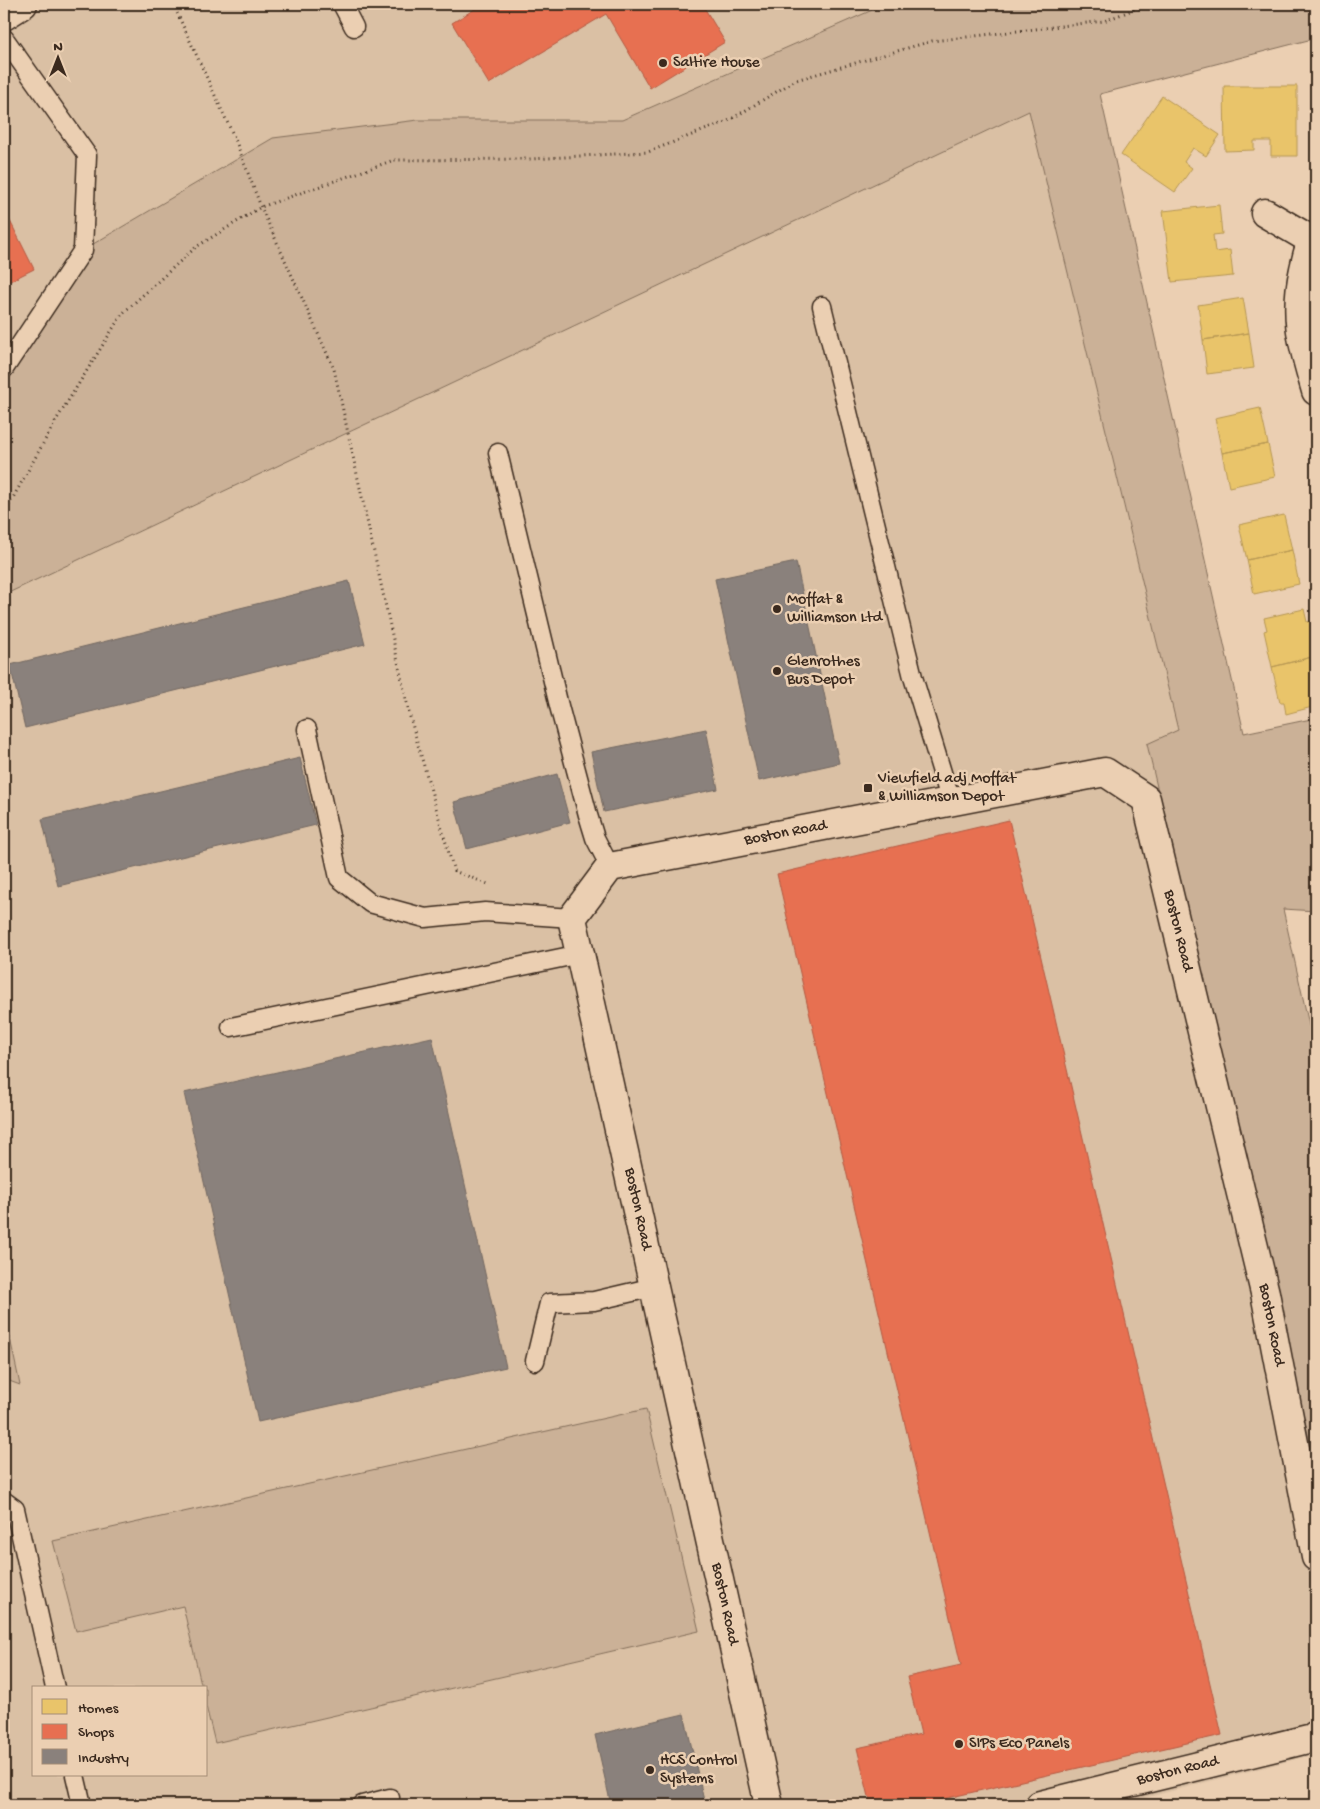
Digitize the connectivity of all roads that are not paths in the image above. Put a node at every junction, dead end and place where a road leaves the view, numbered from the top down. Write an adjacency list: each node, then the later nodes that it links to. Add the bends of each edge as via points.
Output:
1 (23, 4): 3 (street)
2 (342, 4): 4 (lane)
3 (4, 16)
4 (354, 27)
5 (4, 38): 9 (lane, via 87,155 83,250)
6 (1265, 213): 7 (street)
7 (1315, 239): 10 (street, via 1309,247 1298,307 1301,338)
8 (822, 306): 13 (lane, via 913,677)
9 (4, 369)
10 (1316, 391)
11 (498, 453): 14 (lane, via 588,815 595,838)
12 (307, 730): 15 (lane, via 339,878 370,902 425,918 484,912)
13 (950, 802): 14 (street, Boston Road); 21 (street, Boston Road, via 1105,772 1146,799 1265,1293)
14 (610, 867): 15 (street)
15 (572, 918): 16 (street, Boston Road)
16 (580, 954): 17 (lane); 18 (street, Boston Road)
17 (231, 1027)
18 (654, 1287): 19 (lane, via 594,1301 549,1303); 28 (street, Boston Road)
19 (536, 1362)
20 (4, 1501): 22 (lane, via 15,1509)
21 (1316, 1557)
22 (55, 1686)
23 (1316, 1734): 29 (street, Boston Road, via 1312,1738)
24 (75, 1776): 26 (lane)
25 (390, 1798): 27 (lane)
26 (82, 1805)
27 (362, 1805)
28 (769, 1805)
29 (1040, 1805)

